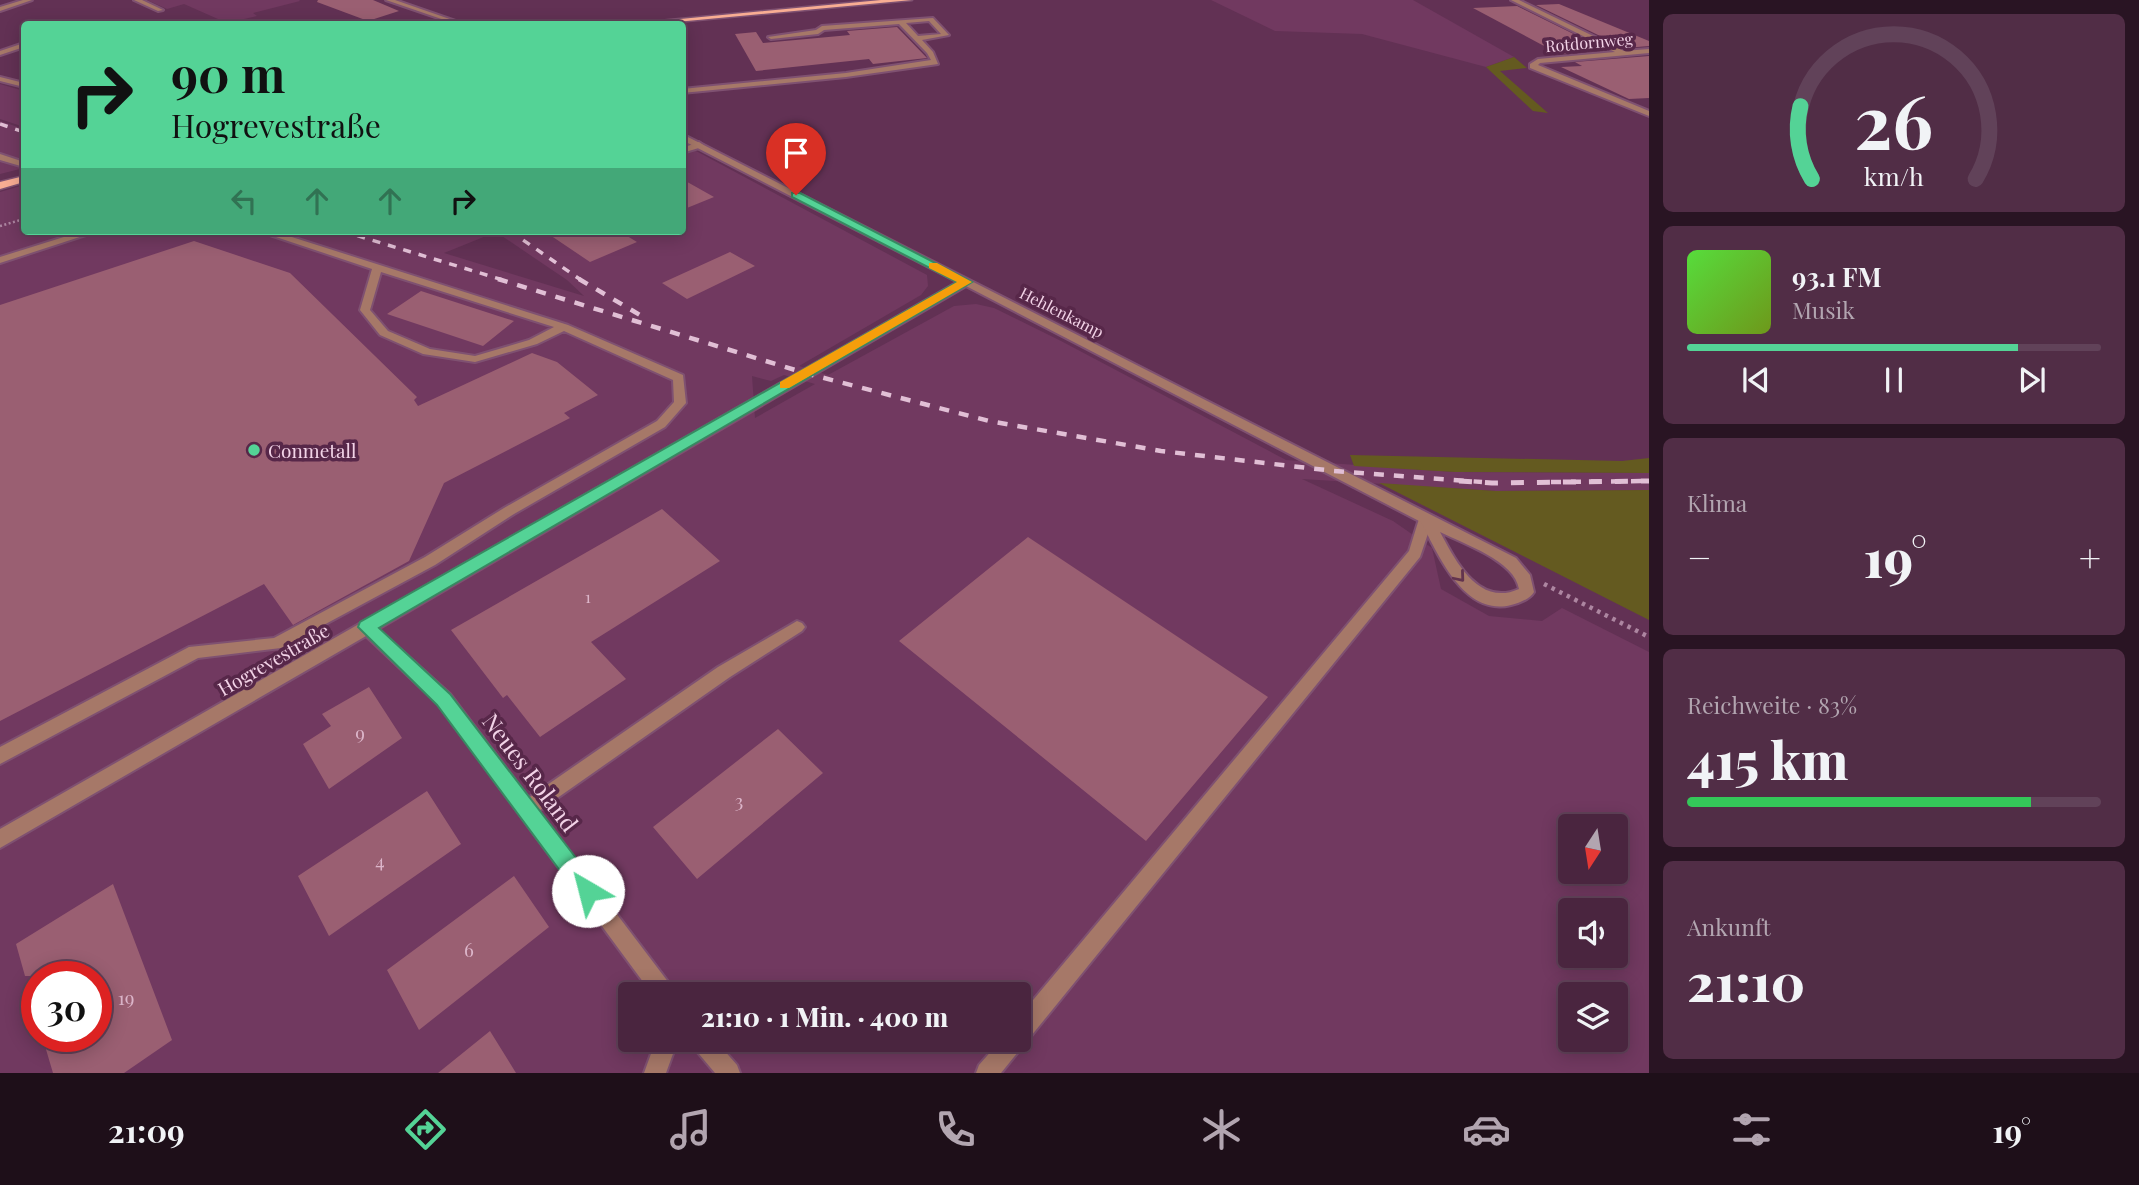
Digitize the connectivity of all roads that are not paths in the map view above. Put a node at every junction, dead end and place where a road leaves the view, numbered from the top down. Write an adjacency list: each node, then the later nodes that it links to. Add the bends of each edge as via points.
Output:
1 (29, 0): 6 (street)
2 (137, 0): 7 (street)
3 (389, 0): 8 (street)
4 (908, 0): 9 (main road)
5 (1514, 0): 15 (street)
6 (0, 9)
7 (160, 10)
8 (452, 21)
9 (666, 21)
10 (901, 22): 11 (street); 12 (street); 12 (street, via 931,19 946,35)
11 (771, 37)
12 (916, 38): 19 (street, via 935,59 933,64)
13 (21, 46): 16 (street)
14 (1649, 51): 15 (street, Rotdornweg)
15 (1622, 52): 20 (street, Rotdornweg, via 1538,61 1533,66)
16 (0, 53)
17 (0, 79): 18 (street)
18 (21, 84)
19 (686, 91)
20 (1649, 114)
21 (688, 141): 30 (street, Hehlenkamp)
22 (0, 157): 23 (street)
23 (21, 164)
24 (21, 180): 25 (main road)
25 (0, 186)
26 (80, 235): 28 (street)
27 (275, 235): 29 (street)
28 (0, 260)
29 (377, 269): 31 (street); 31 (street, via 365,310 384,333 427,352 475,359 533,342)
30 (966, 282): 32 (street, Hehlenkamp); 33 (street, Hogrevestraße)
31 (564, 327): 35 (street, via 679,378 680,403 661,424 430,561 276,644 195,652)
32 (1426, 519): 32 (street, Hehlenkamp, one-way to 32, via 1455,573 1468,587 1507,600 1527,592 1526,580 1511,562); 39 (street, via 1415,553)
33 (366, 627): 36 (street, Neues Roland, via 444,699); 37 (street, Hogrevestraße)
34 (797, 627): 36 (street)
35 (0, 756)
36 (527, 809): 38 (street, Neues Roland)
37 (0, 839)
38 (656, 982)
39 (1031, 1019)
40 (663, 1052): 43 (street)
41 (712, 1052): 44 (street)
42 (1005, 1052): 45 (street)
43 (655, 1073)
44 (729, 1073)
45 (987, 1073)

